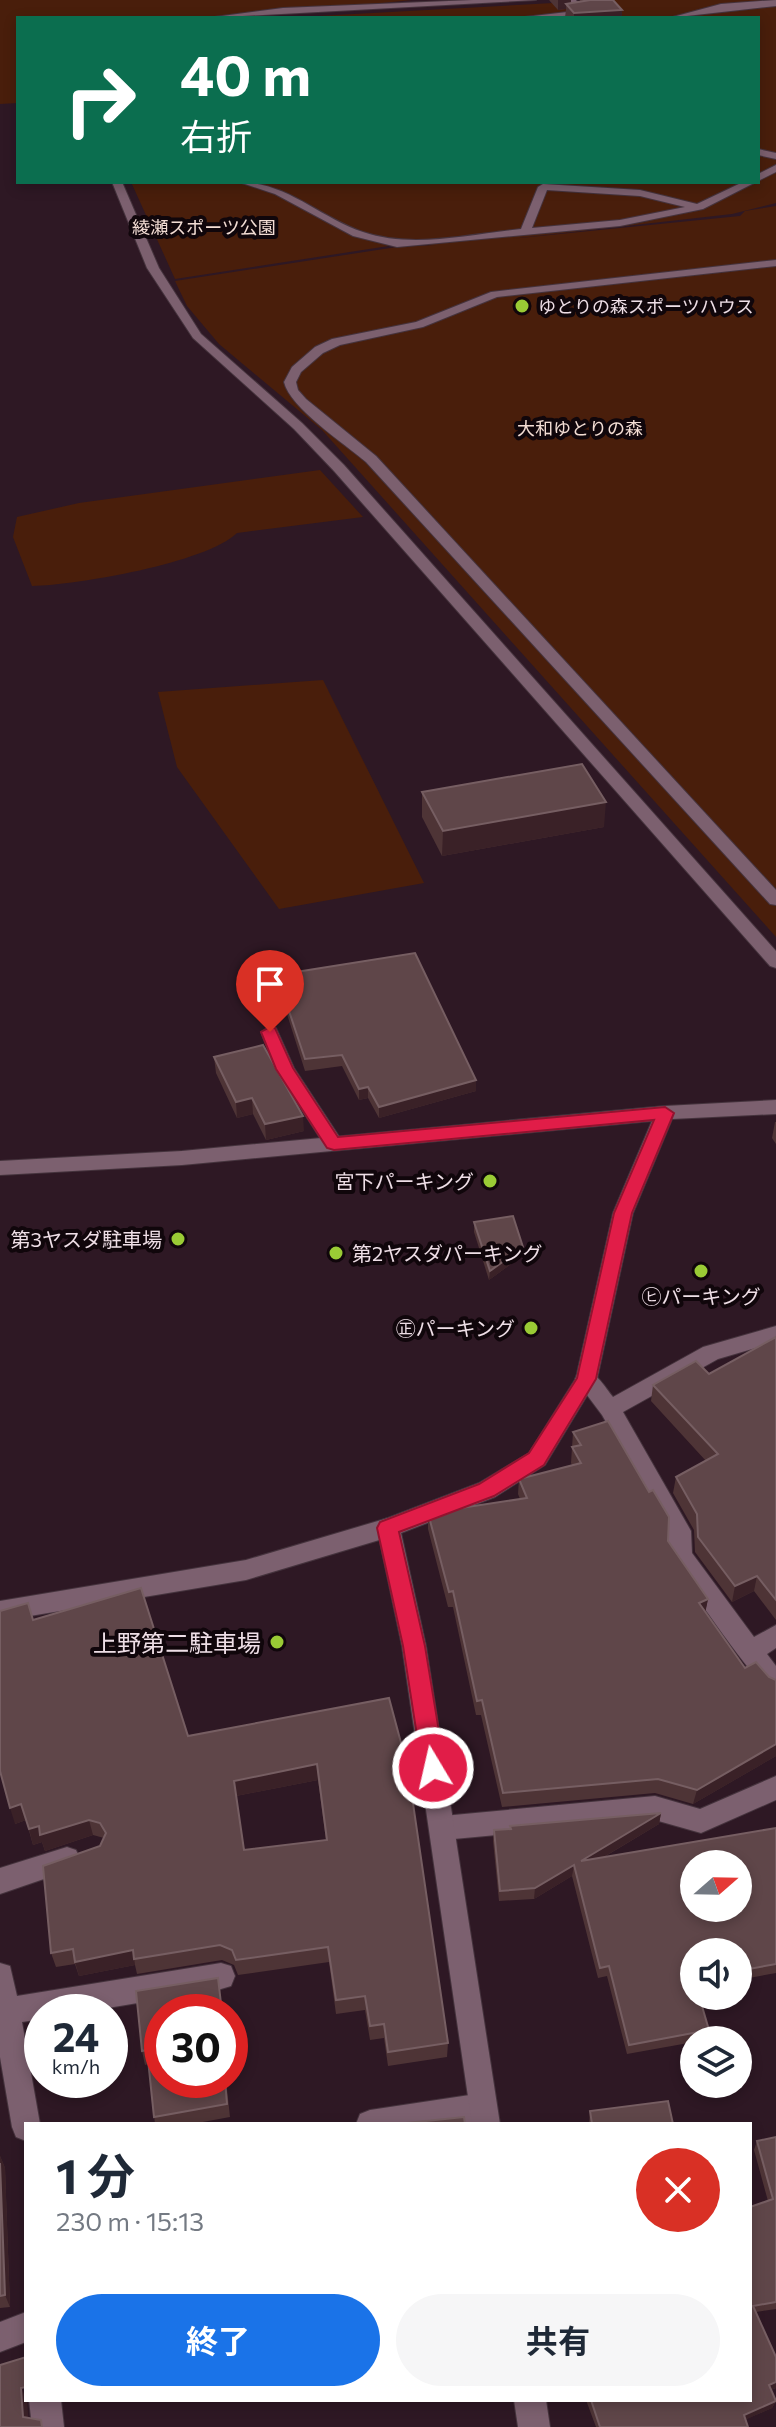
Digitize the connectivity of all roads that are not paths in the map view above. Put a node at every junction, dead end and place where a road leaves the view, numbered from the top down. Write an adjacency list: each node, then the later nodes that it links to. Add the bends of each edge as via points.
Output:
1 (532, 0): 4 (street)
2 (571, 0): 5 (street, via 583,13)
3 (776, 3): 6 (street)
4 (232, 16)
5 (545, 16)
6 (682, 16)
7 (118, 184): 16 (street, via 153,268 197,336 339,468)
8 (251, 184): 13 (street, via 279,192 357,234 397,244)
9 (655, 184): 11 (street)
10 (747, 184): 12 (street)
11 (640, 193): 12 (street); 13 (street, via 543,187)
12 (699, 207): 13 (street, via 620,223)
13 (525, 233)
14 (776, 263): 15 (street, via 495,294 419,325 336,342 310,356 290,382 302,402 371,459)
15 (776, 900)
16 (776, 962)
17 (270, 1032): 20 (street, via 285,1069)
18 (776, 1107): 19 (street)
19 (665, 1113): 20 (street); 23 (street, via 623,1213)
20 (334, 1144): 21 (street)
21 (0, 1168)
22 (776, 1334): 24 (street, via 711,1353)
23 (586, 1379): 24 (street); 25 (street, via 537,1459 487,1490)
24 (610, 1409): 28 (street, via 680,1531 680,1555)
25 (388, 1528): 26 (street, via 246,1570); 31 (street, via 414,1646)
26 (0, 1611)
27 (776, 1635): 28 (street)
28 (750, 1653): 29 (street)
29 (776, 1685)
30 (776, 1788): 31 (street, via 701,1821 655,1808)
31 (443, 1828): 37 (street)
32 (94, 1850): 33 (street)
33 (0, 1881)
34 (0, 1976): 36 (street)
35 (221, 1976): 36 (street)
36 (7, 2011): 38 (street)
37 (484, 2115): 39 (street)
38 (25, 2122)
39 (395, 2122)
40 (24, 2328): 41 (street)
41 (0, 2337)
42 (45, 2402): 44 (street)
43 (530, 2402): 45 (street)
44 (48, 2427)
45 (534, 2427)

